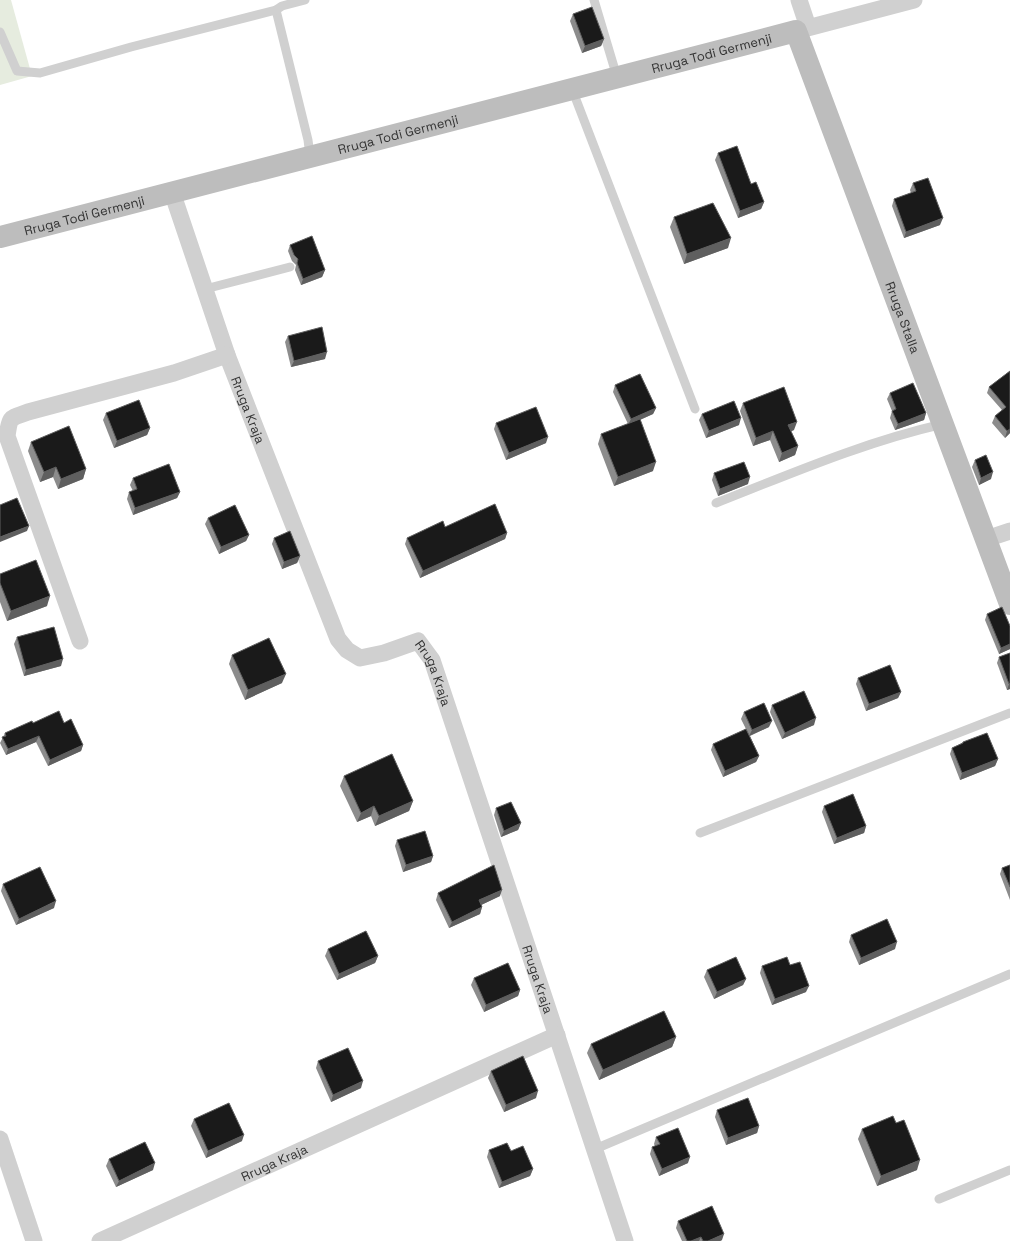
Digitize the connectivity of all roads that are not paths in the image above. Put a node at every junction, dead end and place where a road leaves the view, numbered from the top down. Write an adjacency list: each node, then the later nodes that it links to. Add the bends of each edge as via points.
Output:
1 (305, 0): 5 (lane)
2 (594, 0): 8 (lane)
3 (799, 0): 6 (street)
4 (914, 0): 6 (street)
5 (276, 10): 7 (lane, via 40,73 17,71); 10 (lane)
6 (802, 29): 8 (street, Rruga Todi Germenji); 17 (street, Rruga Stalla)
7 (0, 32)
8 (617, 77): 9 (street, Rruga Todi Germenji)
9 (572, 89): 10 (street, Rruga Todi Germenji); 16 (lane)
10 (310, 156): 11 (street, Rruga Todi Germenji)
11 (172, 192): 12 (street, Rruga Todi Germenji); 14 (street, Rruga Kraja)
12 (0, 237)
13 (290, 267): 14 (lane)
14 (205, 289): 15 (street, Rruga Kraja)
15 (227, 355): 22 (street, via 28,412 9,421 7,436); 26 (street, Rruga Kraja, via 338,639 347,650 360,658 384,653 418,640 432,660)
16 (695, 409)
17 (944, 424): 18 (lane, via 906,433 838,455); 20 (street, Rruga Stalla)
18 (716, 503)
19 (1010, 531): 20 (street)
20 (986, 539): 21 (street, Rruga Stalla)
21 (1010, 604)
22 (80, 641)
23 (1010, 713): 24 (lane)
24 (700, 833)
25 (1010, 974): 28 (lane)
26 (557, 1035): 28 (street, Rruga Kraja); 32 (street, Rruga Kraja)
27 (0, 1140): 31 (street)
28 (595, 1149): 33 (street, Rruga Kraja)
29 (1010, 1170): 30 (lane)
30 (939, 1199)
31 (34, 1241)
32 (100, 1241)
33 (625, 1241)

